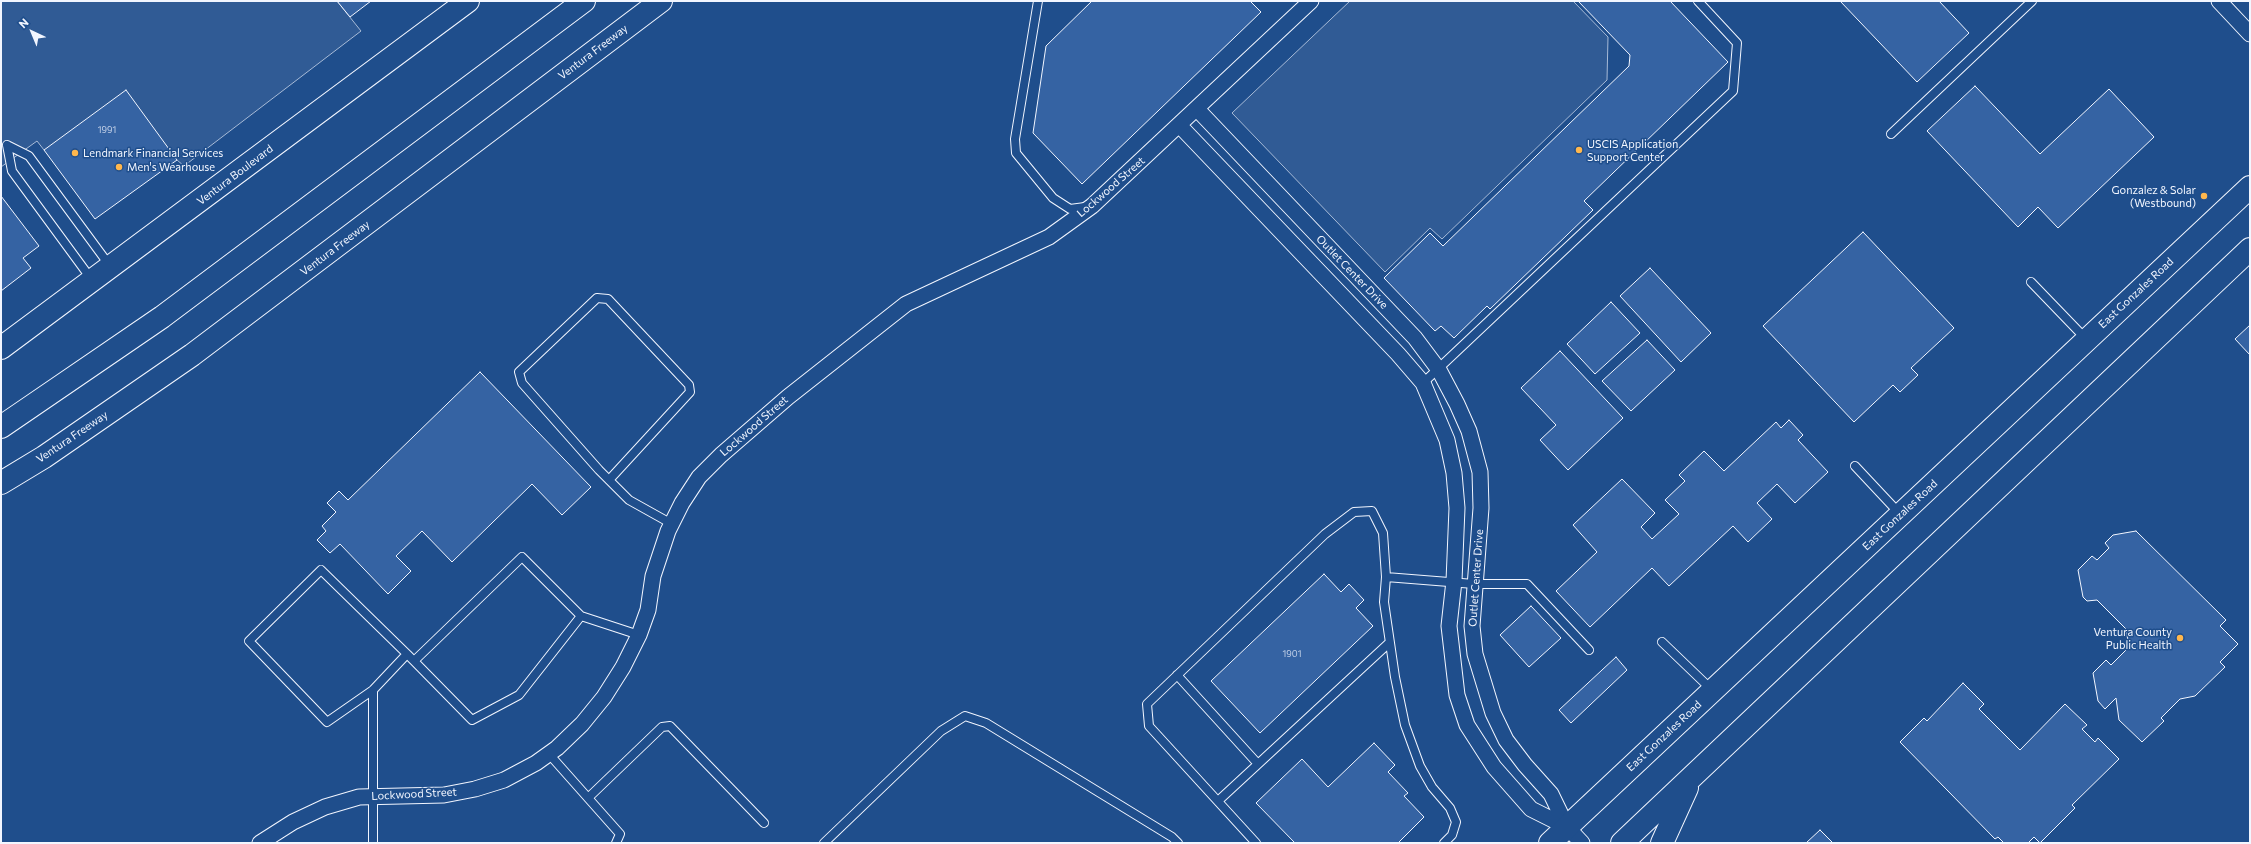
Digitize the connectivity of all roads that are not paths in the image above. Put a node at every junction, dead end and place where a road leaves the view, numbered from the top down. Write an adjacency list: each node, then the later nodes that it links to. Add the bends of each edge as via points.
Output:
1 (584, 1): 23 (main road, via 162,317)
2 (661, 1): 26 (main road, Ventura Freeway, via 192,355 44,457)
3 (1038, 1): 14 (lane, via 1016,139 1016,153 1053,198 1070,209)
4 (1311, 1): 10 (street, Lockwood Street)
5 (1698, 1): 21 (lane, via 1737,43 1733,92)
6 (2032, 1): 12 (lane)
7 (2219, 1): 9 (street)
8 (465, 2): 16 (main road, Ventura Boulevard)
9 (2250, 34)
10 (1197, 109): 11 (street, Lockwood Street); 21 (street, Outlet Center Drive, via 1415,338)
11 (1180, 126): 14 (street, Lockwood Street); 22 (street, Outlet Center Drive, via 1392,348)
12 (1891, 134)
13 (2250, 187): 19 (main road, East Gonzales Road)
14 (1092, 206): 28 (street, Lockwood Street, via 1049,237 906,304 788,397 721,455 699,477)
15 (2250, 250): 44 (main road)
16 (110, 267): 17 (main road, Ventura Boulevard); 17 (lane, via 29,156 7,145 12,171)
17 (92, 280): 20 (main road, Ventura Boulevard)
18 (2031, 282): 19 (lane)
19 (2087, 340): 27 (main road, East Gonzales Road)
20 (1, 348)
21 (1439, 370): 22 (lane); 31 (street, Outlet Center Drive, via 1468,431 1480,472 1481,508)
22 (1423, 384): 30 (street, Outlet Center Drive, via 1447,440 1454,473)
23 (1, 427)
24 (1855, 466): 27 (lane)
25 (609, 480): 25 (lane, via 522,383 520,372 597,298 608,299 689,385 690,392); 28 (lane, via 629,500)
26 (1, 483)
27 (1901, 514): 41 (main road, East Gonzales Road)
28 (672, 524): 33 (street, Lockwood Street, via 653,576 648,610)
29 (1386, 576): 30 (lane); 35 (lane, via 1384,602); 39 (lane, via 1383,533 1372,511 1354,512 1325,534)
30 (1454, 581): 31 (lane); 49 (street, Outlet Center Drive, via 1449,626 1457,695 1467,724 1494,767 1531,809)
31 (1474, 584): 36 (lane, via 1527,584); 49 (street, Outlet Center Drive, via 1472,626 1475,654 1493,713 1506,740 1551,794)
32 (581, 616): 33 (lane); 38 (lane, via 522,557); 38 (lane, via 519,695 472,720)
33 (639, 635): 42 (street, Lockwood Street, via 604,697 582,724)
34 (1662, 642): 41 (lane)
35 (1389, 643): 43 (lane); 56 (lane, via 1405,725 1420,766 1432,787 1450,808 1456,822 1452,835)
36 (1589, 650)
37 (407, 654): 38 (lane); 40 (lane); 40 (lane, via 321,570 249,642 326,722)
38 (414, 661)
39 (1177, 675): 43 (lane); 47 (lane, via 1147,704 1149,726)
40 (373, 690): 45 (lane)
41 (1713, 690): 49 (main road, East Gonzales Road)
42 (549, 754): 45 (street, Lockwood Street, via 504,780 475,789 444,795); 46 (lane)
43 (1258, 764): 47 (lane)
44 (1692, 776): 59 (main road); 60 (main road)
45 (372, 796): 50 (street, Lockwood Street, via 325,807 293,822); 51 (lane)
46 (588, 798): 48 (lane, via 662,727 670,726); 52 (lane, via 620,834)
47 (1218, 801): 55 (lane)
48 (764, 823)
49 (1567, 827): 57 (main road, East Gonzales Road); 58 (street)
50 (260, 843)
51 (374, 843)
52 (616, 843)
53 (824, 843): 54 (lane, via 941,731 965,716 986,723)
54 (1178, 843)
55 (1256, 843)
56 (1444, 843)
57 (1550, 843)
58 (1582, 843)
59 (1622, 843)
60 (1662, 843)

